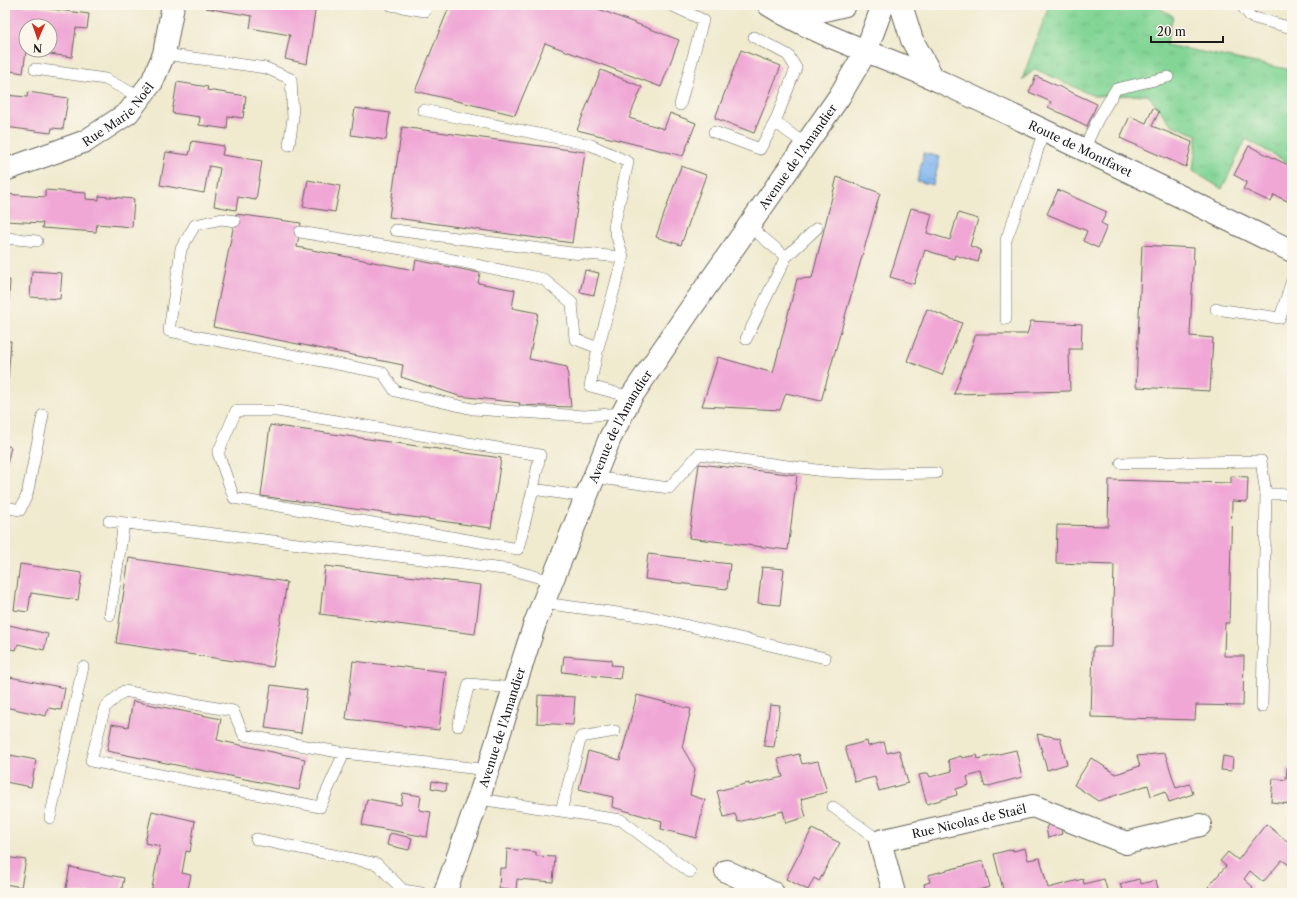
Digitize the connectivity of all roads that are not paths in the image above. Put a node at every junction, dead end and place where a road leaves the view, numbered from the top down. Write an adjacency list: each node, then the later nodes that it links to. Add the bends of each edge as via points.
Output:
1 (173, 5): 13 (street, Rue Marie Noël)
2 (391, 5): 3 (lane, via 425,11)
3 (427, 5)
4 (672, 5): 18 (lane, via 703,20)
5 (846, 5): 9 (street, via 816,12)
6 (883, 5): 12 (street, Avenue de l'Amandier)
7 (901, 5): 16 (street, via 912,40)
8 (1241, 5): 10 (lane, via 1251,17)
9 (777, 10): 12 (street, Route de Montfavet)
10 (1292, 28)
11 (754, 37): 20 (lane, via 788,55 796,68)
12 (866, 51): 16 (street, Route de Montfavet); 24 (street, Avenue de l'Amandier)
13 (164, 54): 17 (street, Rue Marie Noël, via 152,82); 23 (lane, via 266,68 291,79 294,118)
14 (35, 69): 17 (lane, via 105,79)
15 (1168, 77): 25 (lane, via 1116,89)
16 (933, 78): 21 (street, Route de Montfavet)
17 (140, 97): 26 (street, Rue Marie Noël, via 128,112 86,141)
18 (680, 105)
19 (422, 110): 35 (lane, via 591,145 628,162 614,227)
20 (775, 122): 22 (lane, via 760,149); 24 (lane)
21 (1044, 129): 25 (street, Route de Montfavet); 39 (lane, via 1006,240)
22 (714, 132)
23 (289, 145)
24 (806, 145): 28 (street, Avenue de l'Amandier)
25 (1084, 149): 34 (street, Route de Montfavet)
26 (5, 170)
27 (235, 221): 42 (lane, via 222,219 195,225 182,249 169,331 382,373 395,391 473,409 584,416)
28 (749, 226): 36 (lane); 42 (street, Avenue de l'Amandier, via 686,314)
29 (817, 228): 36 (lane)
30 (395, 230): 35 (lane, via 572,253)
31 (300, 232): 41 (lane, via 402,249 543,278 572,304 575,340)
32 (5, 238): 33 (lane)
33 (37, 241)
34 (1292, 251)
35 (623, 257): 41 (lane)
36 (786, 257): 40 (lane)
37 (1292, 280): 38 (lane, via 1280,318)
38 (1216, 309)
39 (1006, 319)
40 (746, 339)
41 (598, 348): 42 (lane, via 590,386)
42 (627, 405): 46 (street, Avenue de l'Amandier)
43 (43, 415): 51 (lane, via 26,495 20,510)
44 (1121, 463): 48 (lane, via 1261,461)
45 (936, 473): 46 (lane, via 879,474 824,471 700,454 669,488)
46 (594, 477): 50 (street, Avenue de l'Amandier)
47 (533, 489): 47 (lane, via 518,549 234,498 218,453 236,411 277,411 540,455); 50 (lane)
48 (1266, 494): 49 (lane); 60 (lane)
49 (1292, 494)
50 (586, 497): 54 (street, Avenue de l'Amandier)
51 (5, 506)
52 (109, 521): 53 (lane)
53 (124, 523): 54 (lane, via 512,570); 56 (lane)
54 (552, 581): 55 (street, Avenue de l'Amandier)
55 (543, 603): 57 (lane, via 655,618); 59 (street, Avenue de l'Amandier)
56 (110, 615)
57 (825, 658)
58 (83, 667): 68 (lane)
59 (514, 688): 61 (lane, via 469,684); 64 (street, Avenue de l'Amandier)
60 (1262, 707)
61 (458, 726)
62 (615, 731): 67 (lane, via 581,737)
63 (344, 753): 63 (lane, via 244,734 233,711 124,691 105,707 91,761 320,807); 64 (lane)
64 (488, 770): 65 (street, Avenue de l'Amandier)
65 (479, 799): 67 (lane); 75 (street, Avenue de l'Amandier)
66 (834, 807): 71 (lane)
67 (561, 811): 73 (lane, via 621,820)
68 (50, 818)
69 (1200, 825): 71 (street, Rue Nicolas de Staël, via 1126,843 1033,806)
70 (256, 839): 74 (lane, via 377,864 403,890)
71 (880, 841): 77 (street)
72 (726, 871): 76 (street)
73 (690, 872)
74 (421, 893)
75 (445, 893)
76 (773, 893)
77 (894, 893)

